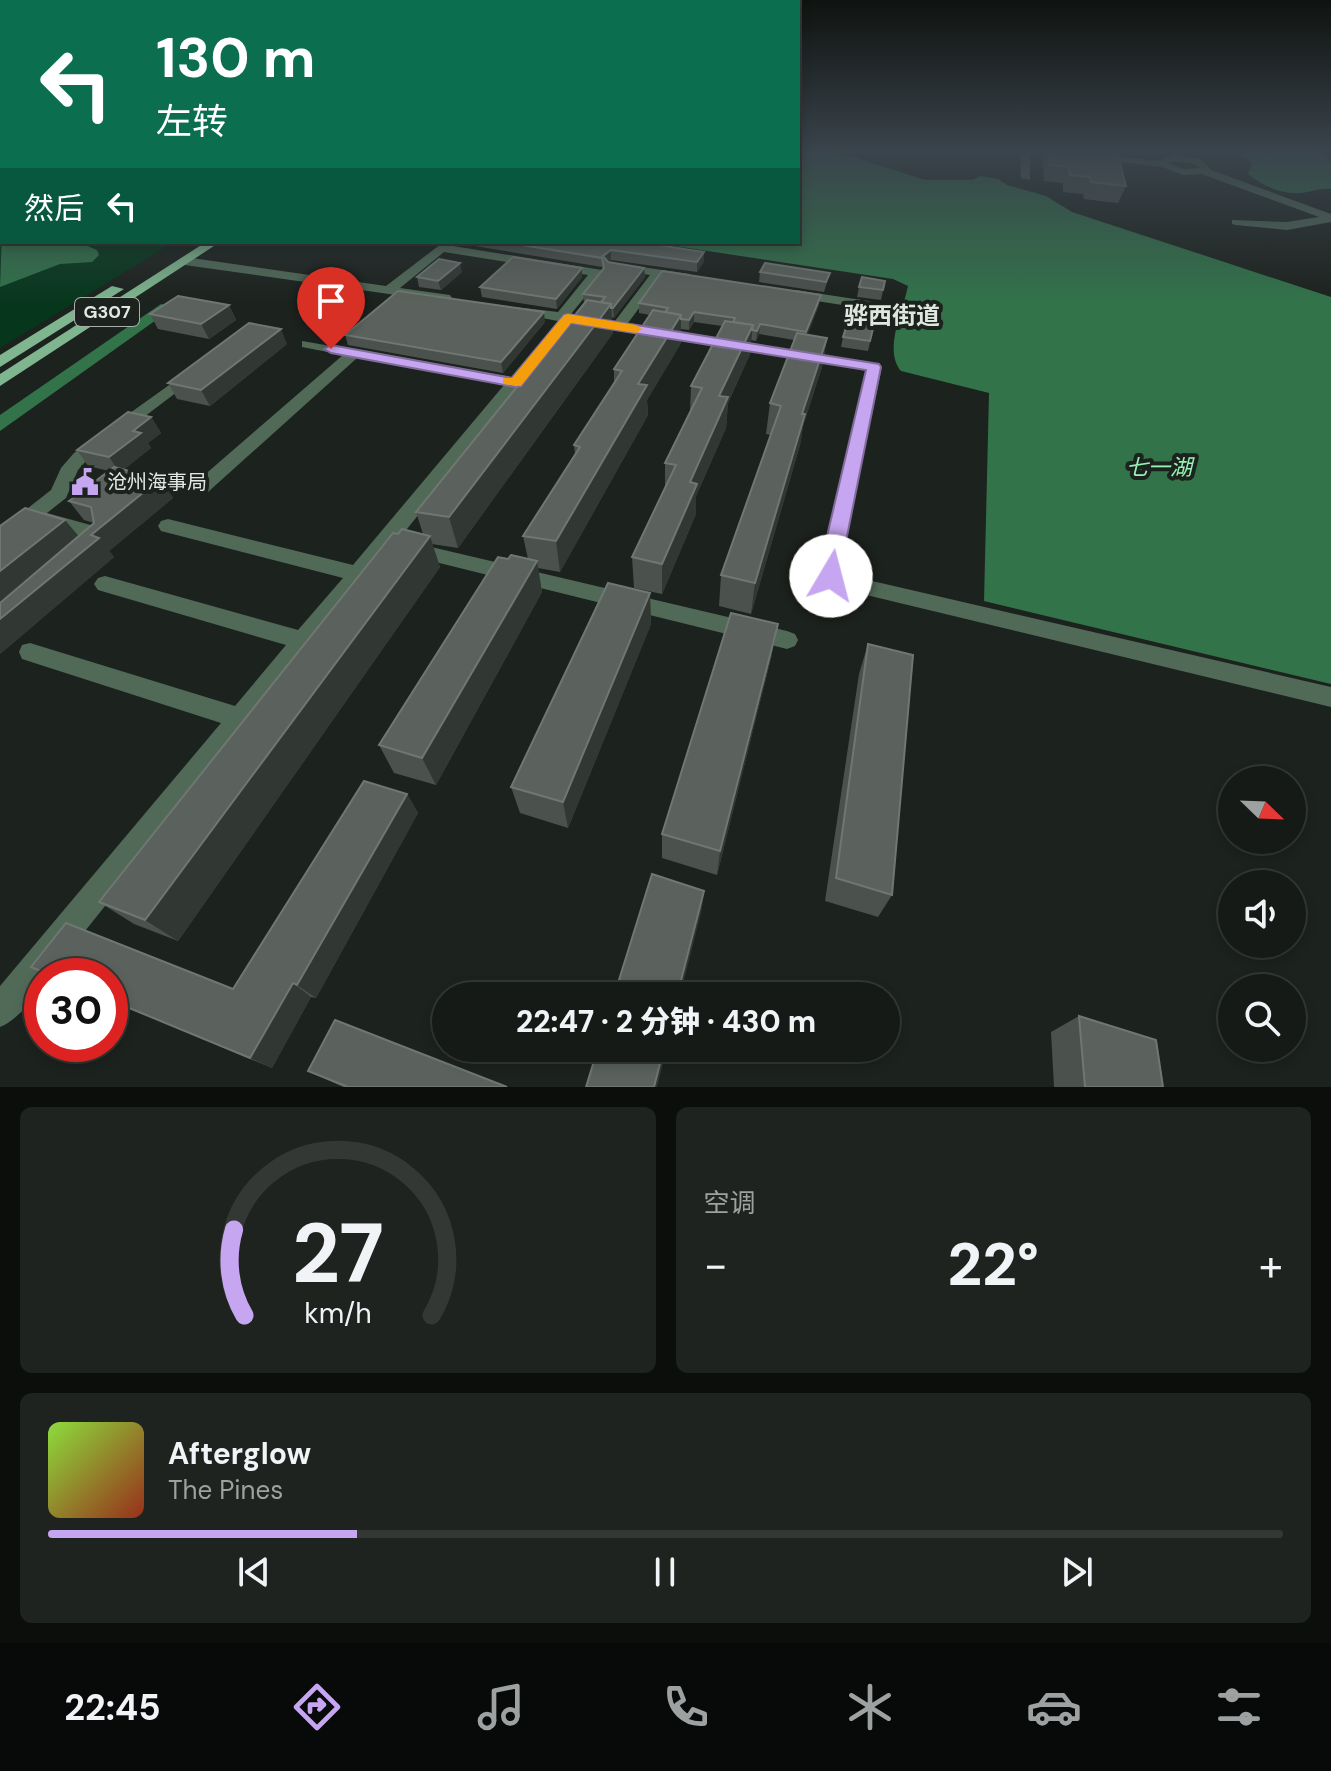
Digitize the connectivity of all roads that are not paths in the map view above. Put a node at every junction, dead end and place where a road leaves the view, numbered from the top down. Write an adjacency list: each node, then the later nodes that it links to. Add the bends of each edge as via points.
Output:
1 (1287, 202): 2 (street)
2 (1331, 218): 3 (street, via 1287,226)
3 (1236, 222)
4 (188, 244): 19 (main road, G307)
5 (211, 244): 6 (main road, G307)
6 (185, 261): 10 (street); 21 (main road, G307)
7 (613, 266): 8 (street)
8 (658, 273): 9 (street); 16 (street)
9 (704, 280)
10 (390, 289): 12 (street); 15 (street, via 441,248 597,273)
11 (780, 292): 14 (street)
12 (452, 299)
13 (499, 307): 15 (street)
14 (887, 308)
15 (564, 318): 16 (street); 22 (street)
16 (619, 326): 34 (street, via 874,367 830,566 836,580)
17 (307, 344): 18 (street)
18 (354, 353): 22 (street); 23 (street)
19 (0, 362)
20 (204, 365): 24 (street, via 80,457 59,494)
21 (0, 381)
22 (516, 383): 27 (street)
23 (201, 488)
24 (33, 515): 26 (street); 28 (street, via 98,534)
25 (168, 526): 29 (street)
26 (0, 540)
27 (384, 543): 29 (street); 31 (street)
28 (81, 555)
29 (358, 574): 32 (street)
30 (105, 584): 32 (street)
31 (787, 640)
32 (304, 641): 35 (street)
33 (30, 652): 35 (street)
34 (1331, 697)
35 (240, 718): 36 (street)
36 (0, 1011)

